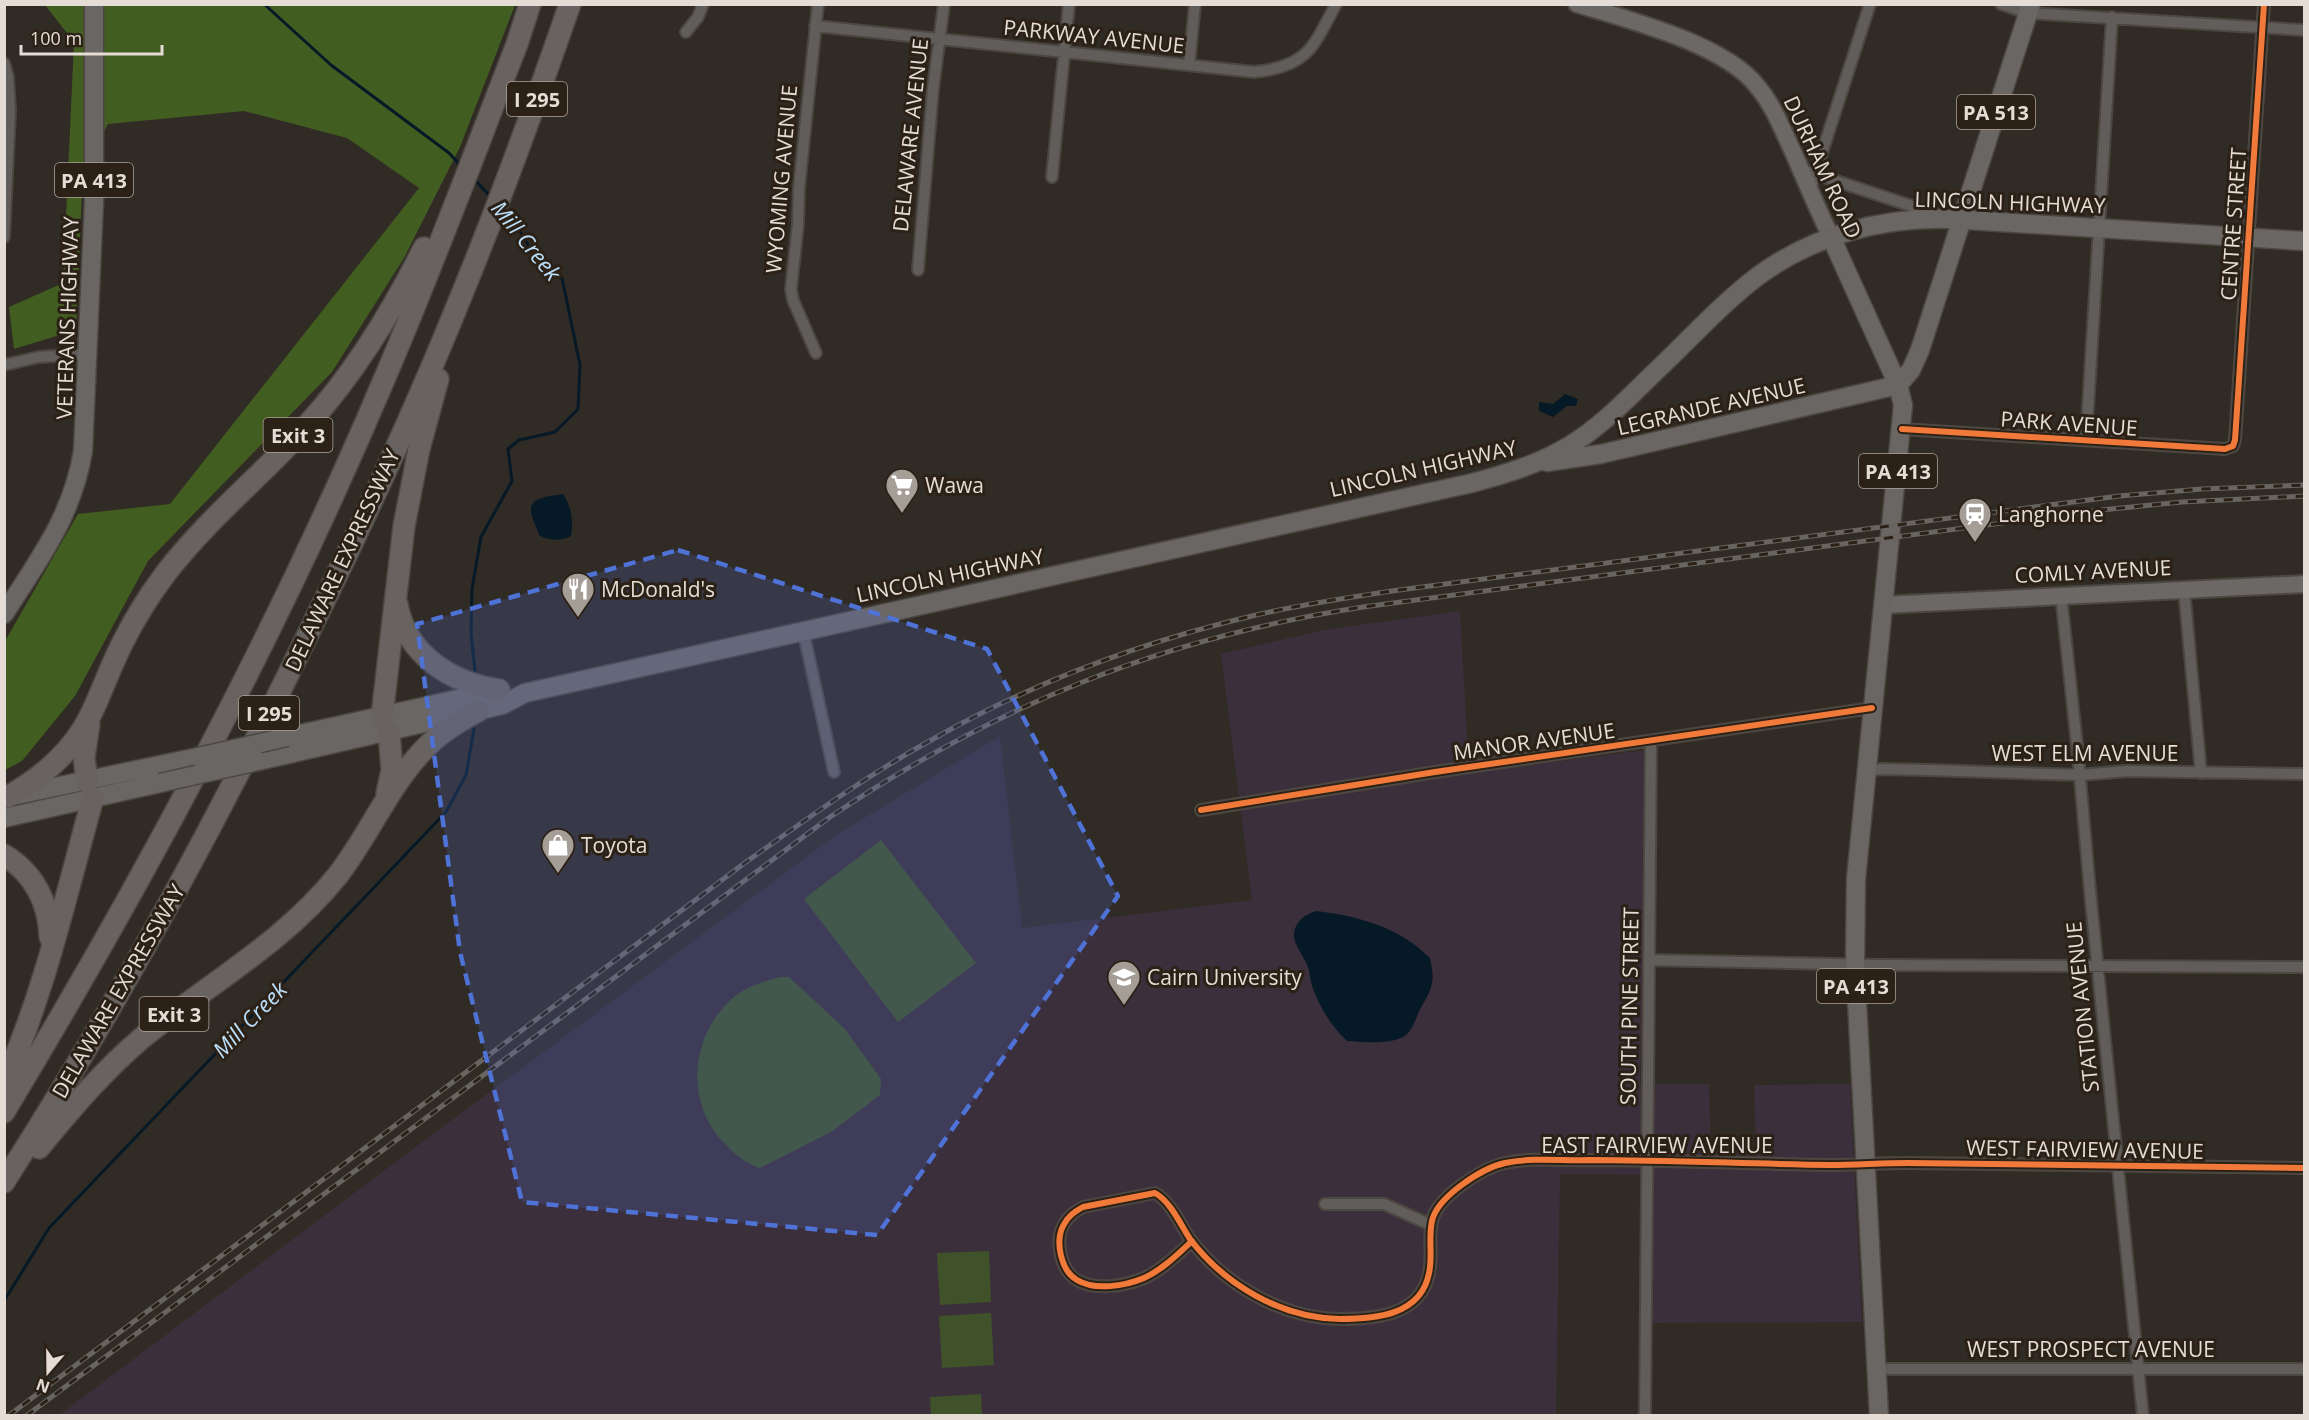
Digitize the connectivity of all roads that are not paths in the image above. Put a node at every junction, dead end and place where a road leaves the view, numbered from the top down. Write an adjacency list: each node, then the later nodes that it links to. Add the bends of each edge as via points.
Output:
1 (94, 4): 38 (main road, VETERANS HIGHWAY / PA 413, via 94,201)
2 (530, 4): 25 (highway, I 295)
3 (570, 4): 36 (highway, DELAWARE EXPRESSWAY / I 295)
4 (703, 4): 19 (street)
5 (818, 4): 16 (street, WYOMING AVENUE)
6 (944, 4): 20 (street, DELAWARE AVENUE)
7 (1069, 4): 21 (street)
8 (1195, 4): 23 (street)
9 (1336, 4): 23 (street, PARKWAY AVENUE, via 1314,45 1285,67 1254,72)
10 (1870, 4): 26 (street)
11 (2001, 4): 14 (street)
12 (2264, 4): 17 (street, CENTRE STREET)
13 (1584, 5): 26 (street, DURHAM ROAD, via 1693,43 1733,63 1766,97)
14 (2030, 9): 15 (street); 29 (main road, PA 513)
15 (2112, 17): 17 (street); 30 (street)
16 (815, 26): 20 (street, PARKWAY AVENUE); 37 (street, WYOMING AVENUE, via 791,289)
17 (2262, 27): 18 (street); 33 (street, CENTRE STREET)
18 (2304, 30)
19 (686, 32)
20 (939, 39): 21 (street, PARKWAY AVENUE); 35 (street, DELAWARE AVENUE)
21 (1064, 52): 23 (street, PARKWAY AVENUE); 27 (street)
22 (4, 63): 24 (street)
23 (1189, 65)
24 (7, 99): 31 (street)
25 (485, 124): 28 (highway, Exit 3)
26 (1808, 172): 29 (street); 32 (street, DURHAM ROAD, via 1810,190)
27 (1052, 177)
28 (458, 185): 56 (highway, Exit 3, via 403,289 357,363 311,422 213,519 165,575 123,642); 75 (highway, DELAWARE EXPRESSWAY / I 295, via 381,389 238,695 114,926)
29 (1956, 219): 30 (main road, LINCOLN HIGHWAY); 32 (main road, LINCOLN HIGHWAY, via 1888,222); 40 (main road, PA 513, via 1920,350 1911,370)
30 (2098, 228): 33 (main road, LINCOLN HIGHWAY); 42 (street)
31 (4, 237)
32 (1831, 237): 40 (main road, DURHAM ROAD / PA 413); 44 (main road, LINCOLN HIGHWAY, via 1758,276 1606,419 1570,446)
33 (2248, 237): 34 (main road, LINCOLN HIGHWAY); 43 (street, CENTRE STREET)
34 (2304, 241)
35 (918, 270)
36 (461, 296): 47 (highway, via 419,449); 80 (highway, DELAWARE EXPRESSWAY / I 295, via 355,537 279,696 142,953)
37 (816, 353)
38 (88, 354): 39 (street, via 39,357); 50 (main road, VETERANS HIGHWAY / PA 413, via 83,452 76,487 53,537)
39 (4, 365)
40 (1898, 385): 41 (main road, PA 413, via 1903,405); 44 (main road, LEGRANDE AVENUE, via 1601,454)
41 (1902, 429): 42 (street, PARK AVENUE); 49 (main road, PA 413)
42 (2086, 440): 43 (street, PARK AVENUE, via 2225,449)
43 (2233, 446)
44 (1534, 465): 51 (main road, LINCOLN HIGHWAY, via 1472,483)
45 (2304, 584): 46 (street, COMLY AVENUE)
46 (2184, 589): 48 (street, COMLY AVENUE); 61 (street)
47 (395, 592): 52 (highway, via 407,633 431,662 461,681); 57 (highway)
48 (2061, 595): 49 (street, COMLY AVENUE); 63 (street, STATION AVENUE)
49 (1883, 605): 54 (main road, PA 413)
50 (4, 614)
51 (803, 630): 53 (main road, LINCOLN HIGHWAY); 60 (street)
52 (499, 690): 53 (main road); 57 (main road)
53 (525, 693): 55 (main road)
54 (1872, 708): 58 (street, MANOR AVENUE); 59 (main road, PA 413)
55 (478, 711): 57 (main road); 66 (highway, via 435,739)
56 (91, 715): 64 (highway, via 84,767); 65 (highway, via 50,768)
57 (385, 724): 64 (main road, bridge, via 277,757 160,783); 64 (main road, bridge, via 287,737 170,763); 66 (highway, via 392,770)
58 (1651, 742): 67 (street, MANOR AVENUE); 70 (street, SOUTH PINE STREET)
59 (1866, 771): 63 (street, WEST ELM AVENUE); 71 (main road, PA 413, via 1856,879)
60 (834, 772)
61 (2201, 773): 62 (street, WEST ELM AVENUE); 63 (street, WEST ELM AVENUE, via 2127,771)
62 (2304, 774)
63 (2080, 775): 72 (street, STATION AVENUE)
64 (90, 790): 65 (main road); 69 (highway)
65 (5, 804)
66 (383, 805): 81 (highway, Exit 3, via 339,872 310,906 252,958 122,1056 66,1115)
67 (1201, 810)
68 (4, 855): 69 (highway, via 22,867 44,900)
69 (50, 953): 74 (highway, via 30,1021)
70 (1649, 960): 71 (street); 76 (street, SOUTH PINE STREET)
71 (1855, 964): 72 (street); 77 (main road, PA 413)
72 (2097, 965): 73 (street); 78 (street, STATION AVENUE)
73 (2304, 967)
74 (4, 1083)
75 (4, 1112)
76 (1646, 1161): 77 (street, EAST FAIRVIEW AVENUE); 83 (street, EAST FAIRVIEW AVENUE, via 1506,1163 1481,1173 1443,1202); 88 (street, SOUTH PINE STREET)
77 (1866, 1164): 78 (street, WEST FAIRVIEW AVENUE); 85 (main road, PA 413)
78 (2118, 1166): 79 (street, WEST FAIRVIEW AVENUE); 86 (street, STATION AVENUE)
79 (2304, 1168)
80 (4, 1182)
81 (4, 1190)
82 (1325, 1204): 83 (street, via 1384,1204)
83 (1431, 1225): 84 (street, EAST FAIRVIEW AVENUE, via 1429,1273 1418,1297 1388,1315 1369,1318 1335,1319 1279,1307 1233,1282)
84 (1192, 1241): 84 (street, EAST FAIRVIEW AVENUE, via 1146,1277 1098,1286 1068,1273 1060,1238 1073,1213 1083,1207 1151,1193 1160,1194)
85 (1877, 1369): 86 (street, WEST PROSPECT AVENUE); 89 (main road, PA 413)
86 (2138, 1369): 87 (street, WEST PROSPECT AVENUE); 90 (street, STATION AVENUE)
87 (2304, 1370)
88 (1645, 1416)
89 (1880, 1416)
90 (2143, 1416)

